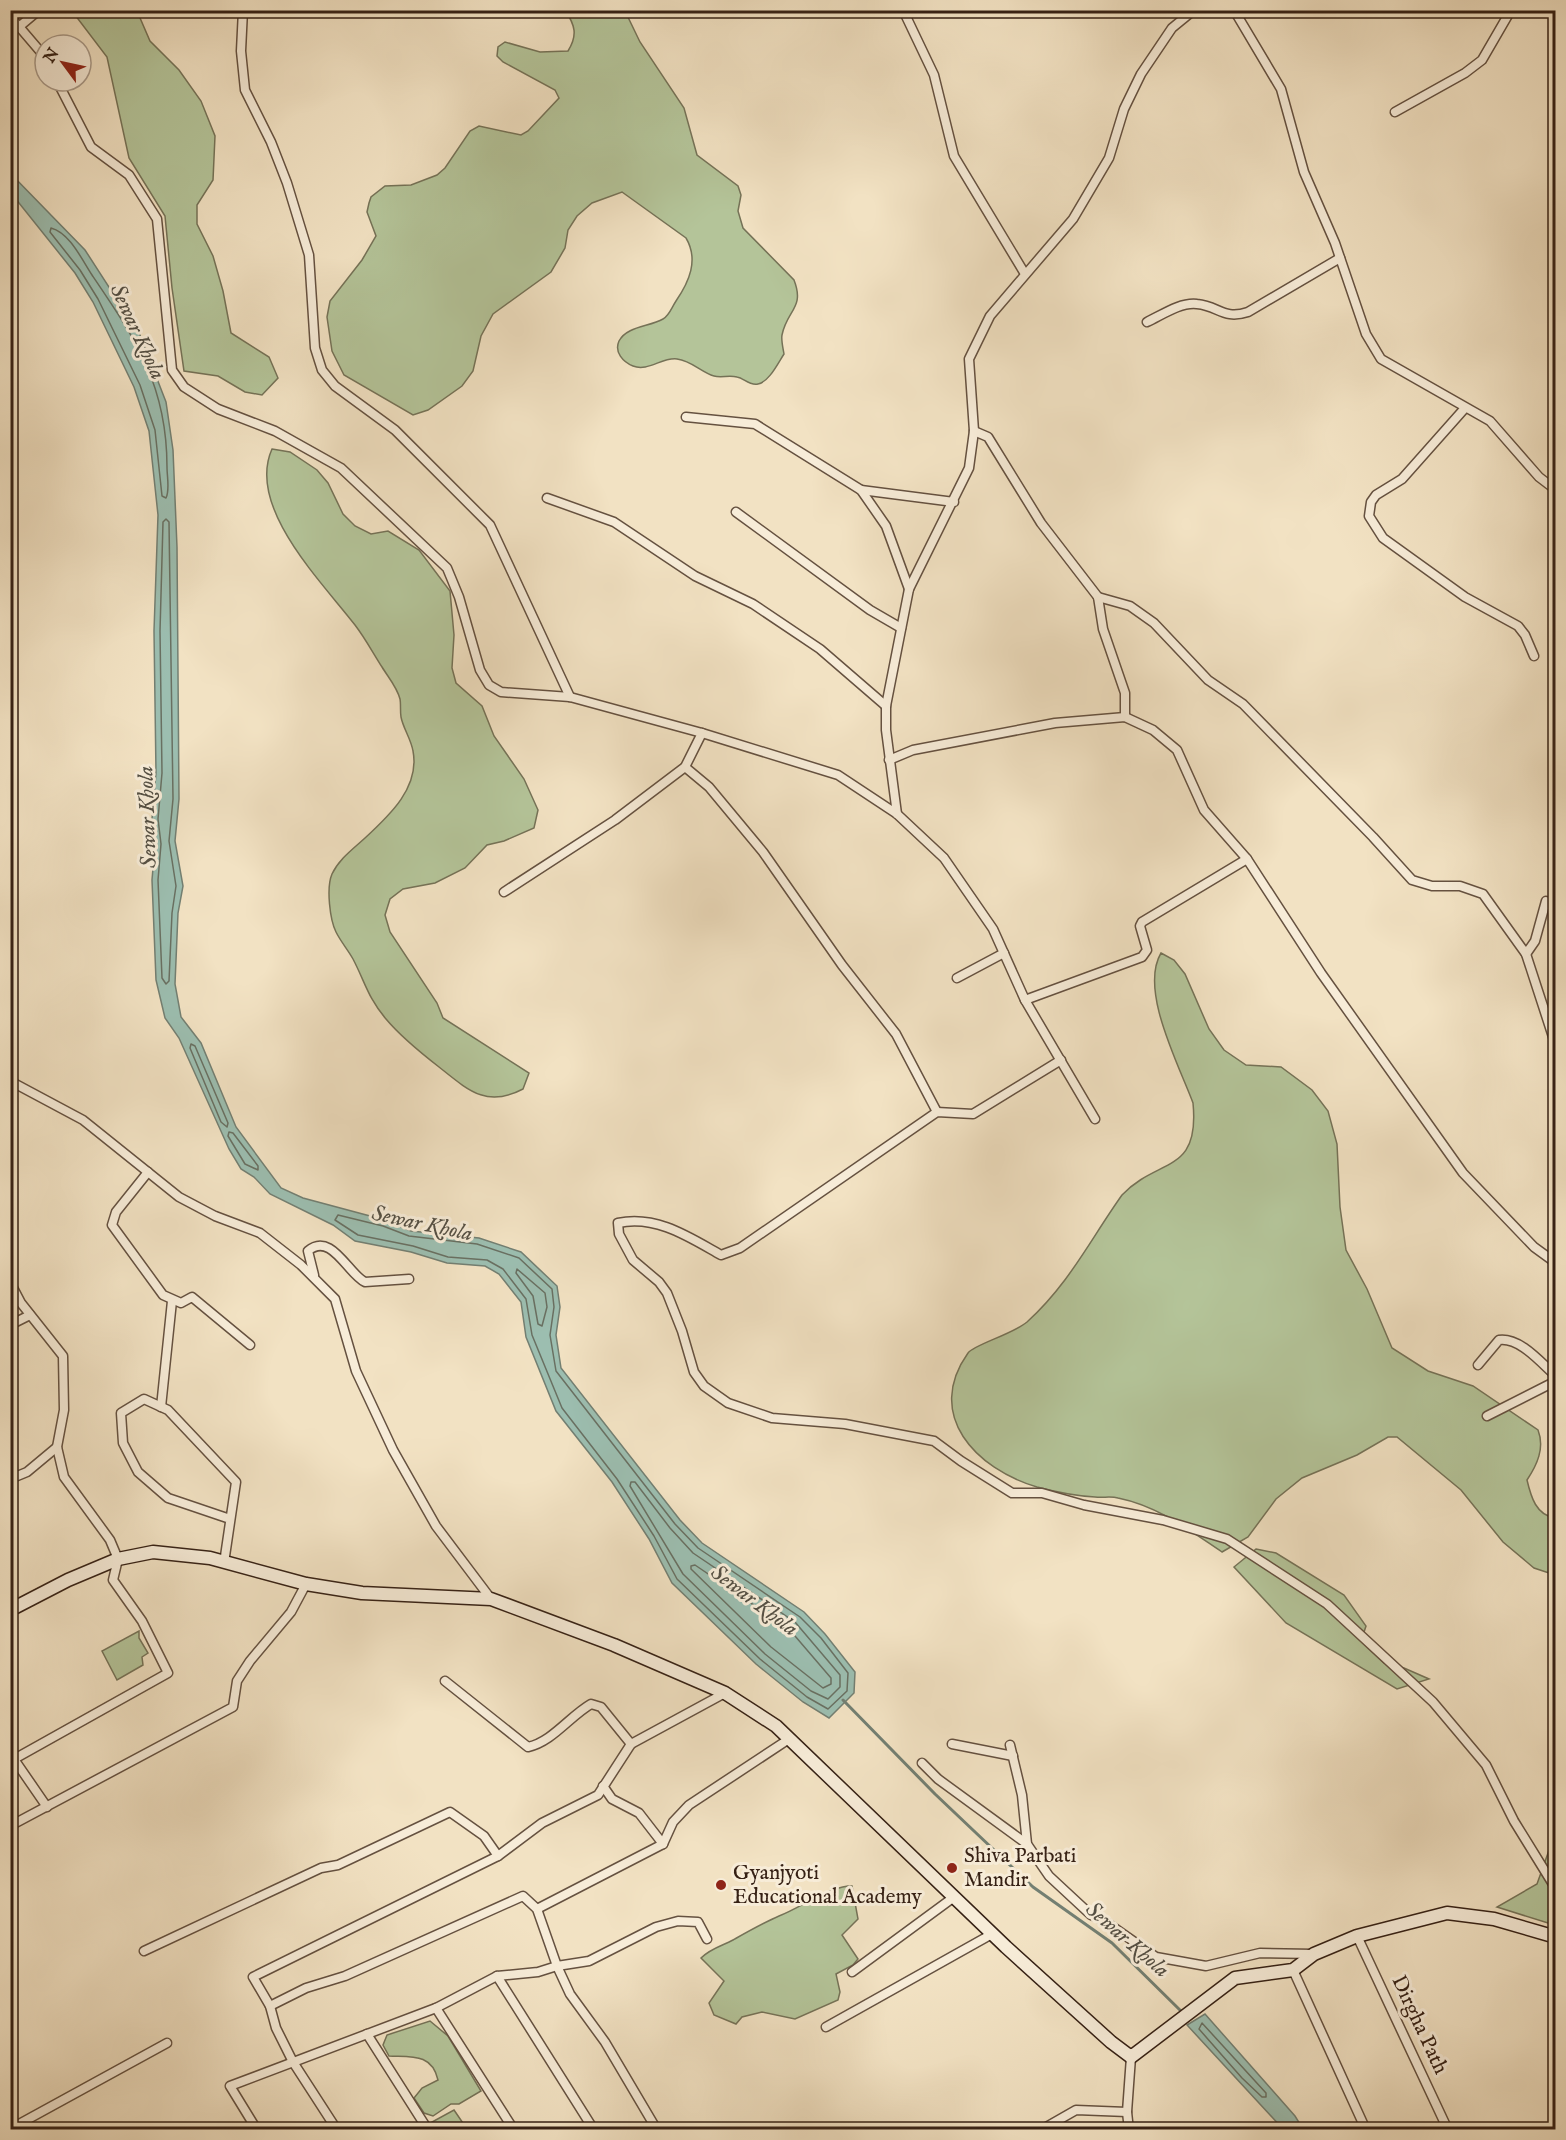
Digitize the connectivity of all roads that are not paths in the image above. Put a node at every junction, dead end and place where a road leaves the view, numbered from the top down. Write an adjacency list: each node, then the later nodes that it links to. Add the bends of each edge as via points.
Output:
1 (39, 10): 8 (street)
2 (243, 10): 27 (street, via 241,51 245,90 287,183 309,255 315,348 322,370 335,386 394,430 490,525)
3 (903, 10): 13 (street, via 934,75 954,156)
4 (1194, 10): 13 (street, via 1172,28 1141,74 1124,109 1109,158 1074,219)
5 (1234, 10): 12 (street, via 1281,89 1304,172)
6 (1511, 10): 11 (street, via 1482,60)
7 (10, 16): 8 (street)
8 (20, 26): 9 (street)
9 (33, 42)
10 (63, 93): 27 (street, via 91,147 129,175 157,219 172,370 184,387 218,409 275,431 341,468 447,568 480,670 489,685 501,692)
11 (1395, 112)
12 (1340, 258): 14 (street, via 1248,312 1235,316 1199,304 1186,305); 15 (street, via 1366,334 1382,359)
13 (1025, 274): 17 (street, via 990,316 969,359)
14 (1147, 322)
15 (1465, 408): 19 (street, via 1490,422 1539,477); 26 (street, via 1402,479 1376,495 1369,516 1383,538 1465,597 1518,626)
16 (686, 417): 18 (street, via 755,424)
17 (974, 431): 21 (street, via 969,468); 24 (street, via 988,437 1041,523)
18 (861, 490): 21 (street); 23 (street, via 886,526)
19 (1556, 490)
20 (547, 498): 28 (street, via 614,522 695,576 753,604 820,649)
21 (954, 502): 23 (street)
22 (736, 512): 25 (street, via 870,610)
23 (909, 589): 25 (street)
24 (1098, 597): 29 (street, via 1103,629 1125,693); 38 (street, via 1130,606 1154,623 1208,680 1243,704 1412,880 1432,886 1460,886 1484,894)
25 (901, 628): 28 (street)
26 (1534, 656)
27 (570, 697): 30 (street)
28 (886, 706): 31 (street)
29 (1125, 717): 31 (street, via 1055,723 913,750); 34 (street, via 1153,730 1177,750 1204,810)
30 (702, 733): 32 (street); 33 (street, via 838,776)
31 (889, 760): 33 (street)
32 (685, 767): 35 (street, via 615,820); 44 (street, via 709,787 763,852 896,1034)
33 (897, 814): 37 (street, via 944,858 993,929)
34 (1247, 860): 40 (street, via 1142,922 1147,950 1143,957); 48 (street, via 1321,973 1463,1173 1534,1247)
35 (504, 892)
36 (1546, 901): 38 (street, via 1535,941)
37 (1004, 953): 39 (street); 40 (street)
38 (1526, 954): 41 (street)
39 (957, 978)
40 (1025, 1000): 42 (street)
41 (1556, 1046)
42 (1061, 1060): 44 (street, via 973,1114); 45 (street)
43 (10, 1080): 46 (street, via 82,1120)
44 (937, 1112): 84 (street, via 740,1248 721,1255 669,1226 618,1223 619,1234 633,1260 667,1293 694,1372 704,1386 728,1403 772,1418 845,1425 934,1441 1012,1493 1042,1493 1227,1539 1327,1604 1433,1702 1486,1766)
45 (1095, 1119)
46 (148, 1172): 49 (street, via 179,1197 260,1233); 52 (street, via 116,1212 112,1225)
47 (1556, 1250): 48 (street)
48 (1555, 1263)
49 (315, 1278): 50 (street, via 308,1251 325,1247 365,1282); 67 (street, via 335,1299 356,1371 393,1450 436,1526)
50 (409, 1279)
51 (10, 1282): 53 (street)
52 (171, 1301): 55 (street, via 180,1303 192,1297); 59 (street)
53 (30, 1315): 54 (street); 61 (street, via 63,1356 64,1410)
54 (10, 1325)
55 (250, 1345)
56 (1478, 1365): 57 (street, via 1499,1340 1505,1340 1531,1354)
57 (1556, 1376)
58 (1556, 1381): 60 (street)
59 (161, 1407): 63 (street, via 236,1482); 63 (street, via 144,1399 121,1413 123,1443 138,1472 168,1498)
60 (1487, 1416)
61 (57, 1447): 62 (street, via 27,1472); 64 (street, via 64,1476 110,1540)
62 (10, 1479)
63 (230, 1519): 65 (street)
64 (118, 1559): 65 (street, via 153,1552); 68 (street); 75 (street, via 113,1580 142,1621 168,1673)
65 (224, 1563): 66 (street)
66 (306, 1584): 67 (street, via 362,1593); 79 (street, via 291,1612 237,1681 233,1707)
67 (491, 1599): 70 (street, via 614,1645)
68 (10, 1610)
69 (445, 1681): 72 (street, via 528,1747 538,1745 591,1704 601,1707)
70 (725, 1693): 71 (street); 72 (street)
71 (789, 1739): 81 (street, via 689,1805 673,1822); 85 (street)
72 (632, 1743): 78 (street)
73 (952, 1744): 76 (street)
74 (1010, 1745): 76 (street)
75 (13, 1754): 79 (street)
76 (1013, 1756): 82 (street)
77 (922, 1763): 82 (street)
78 (603, 1786): 81 (street, via 612,1799 639,1813); 83 (street, via 598,1795 542,1823)
79 (47, 1807): 80 (street)
80 (10, 1826)
81 (663, 1844): 86 (street)
82 (1027, 1844): 92 (street, via 1049,1876 1080,1907 1156,1957 1206,1966 1260,1953)
83 (498, 1856): 91 (street, via 484,1836 450,1812); 97 (street, via 253,1977)
84 (1556, 1889)
85 (954, 1897): 87 (street); 95 (street)
86 (537, 1909): 93 (street); 97 (street, via 523,1896 345,1977 306,1988)
87 (992, 1934): 99 (street); 102 (street)
88 (1357, 1936): 89 (street, via 1447,1913 1494,1919); 92 (street); 115 (street, Dirgha Path)
89 (1556, 1937)
90 (707, 1939): 93 (street, via 698,1922 678,1921 656,1927 589,1961)
91 (144, 1951)
92 (1314, 1954): 94 (street)
93 (556, 1966): 96 (street); 111 (street)
94 (1293, 1970): 102 (street, via 1235,1978); 114 (street)
95 (852, 1972)
96 (497, 1976): 98 (street); 110 (street)
97 (270, 2006): 103 (street)
98 (436, 2008): 100 (street); 109 (street)
99 (826, 2027)
100 (367, 2034): 103 (street); 108 (street)
101 (167, 2043): 105 (street)
102 (1131, 2056): 104 (street)
103 (293, 2062): 106 (street, via 230,2086); 107 (street)
104 (1127, 2112): 112 (street, via 1076,2110); 113 (street)
105 (10, 2129)
106 (257, 2130)
107 (337, 2130)
108 (428, 2130)
109 (514, 2130)
110 (594, 2130)
111 (657, 2130)
112 (1041, 2130)
113 (1129, 2130)
114 (1366, 2130)
115 (1448, 2130)

